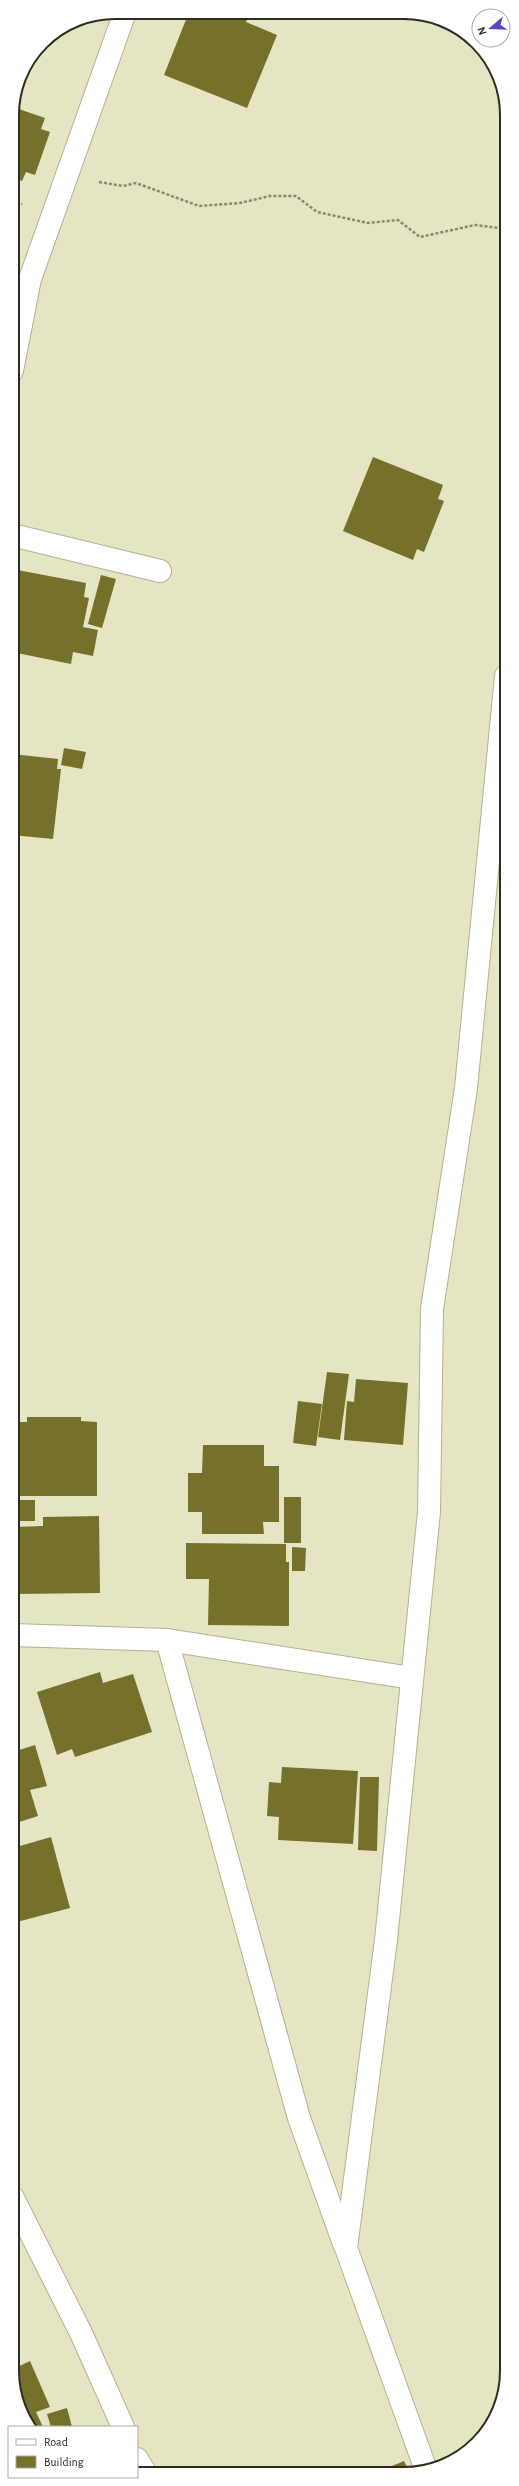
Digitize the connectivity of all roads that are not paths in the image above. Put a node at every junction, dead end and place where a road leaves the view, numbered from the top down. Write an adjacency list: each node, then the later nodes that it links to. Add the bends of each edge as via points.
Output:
1 (122, 19): 2 (street, via 30,279)
2 (19, 335)
3 (19, 537): 4 (street)
4 (160, 571)
5 (500, 738): 8 (street, via 466,1088 432,1309 429,1512)
6 (19, 1635): 7 (street)
7 (167, 1640): 8 (street); 10 (street, via 299,2118)
8 (412, 1678): 10 (street, via 386,1940)
9 (19, 2210): 11 (street, via 81,2333)
10 (346, 2248): 12 (street)
11 (123, 2426)
12 (424, 2465)

